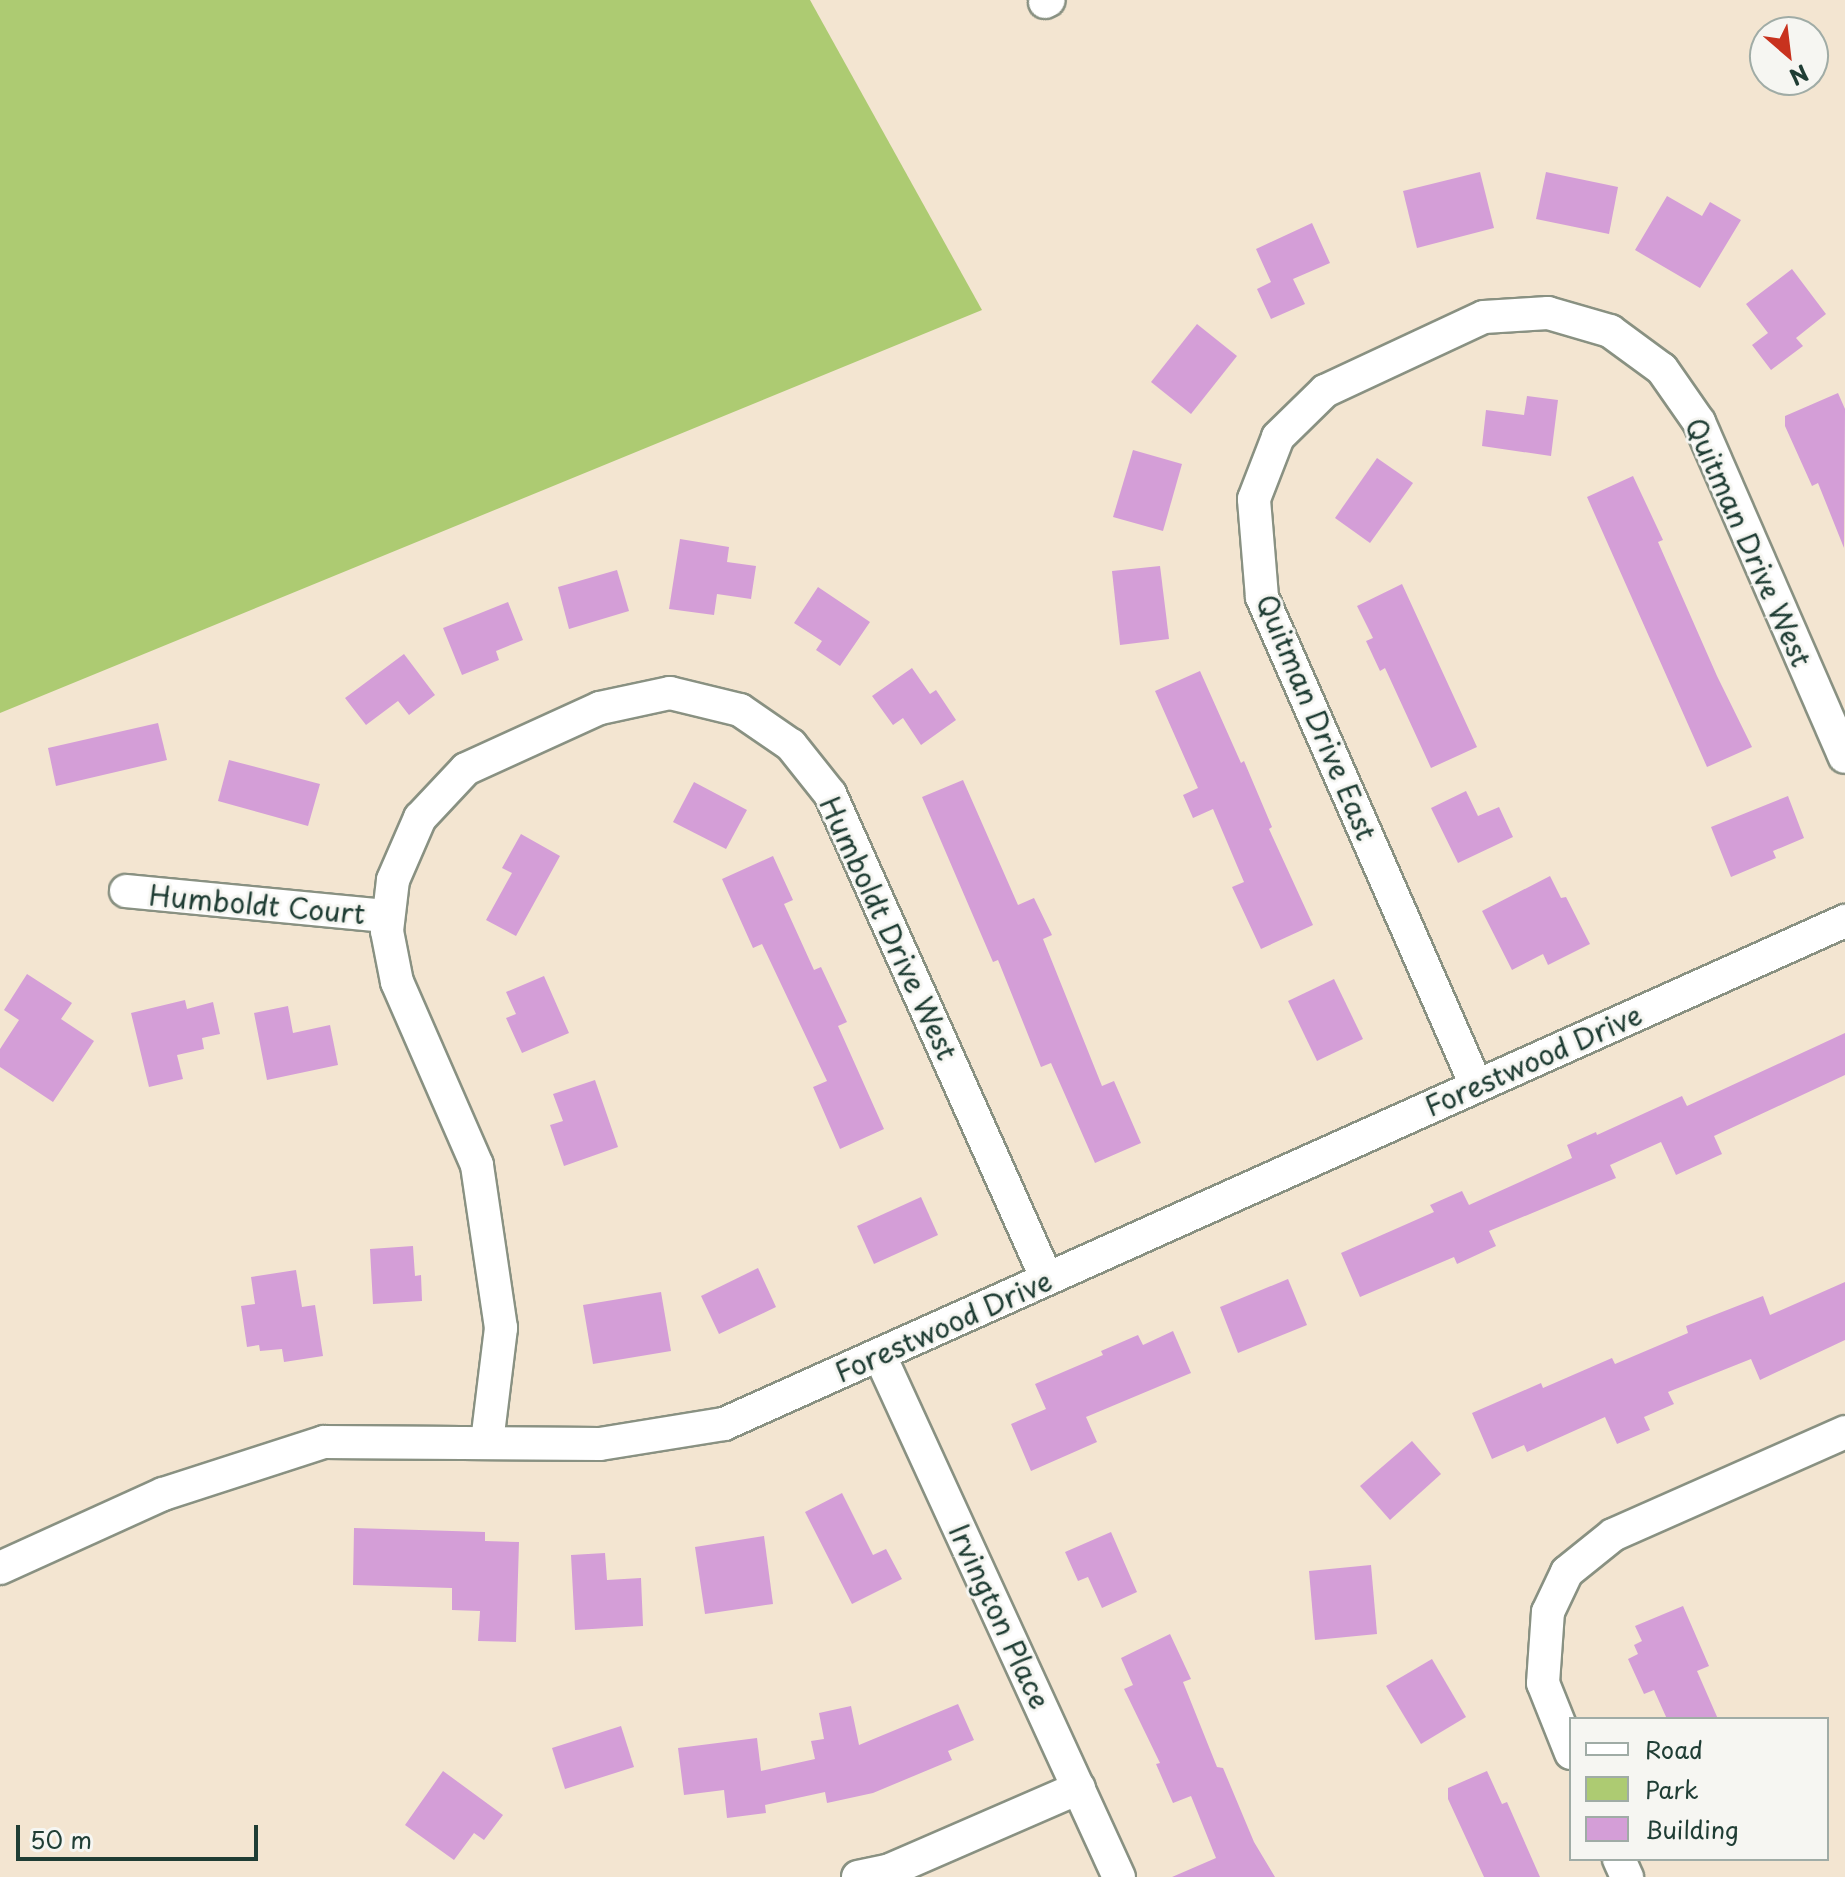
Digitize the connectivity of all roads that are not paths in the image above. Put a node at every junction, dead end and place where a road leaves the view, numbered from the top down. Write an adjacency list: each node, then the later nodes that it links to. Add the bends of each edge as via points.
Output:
1 (1404, 354): 2 (street, Quitman Drive West, via 1484,317 1548,313 1610,331 1662,369 1699,422); 6 (street, Quitman Drive East, via 1325,391 1278,437 1254,499 1262,597)
2 (1845, 757)
3 (126, 891): 4 (street, Humboldt Court)
4 (388, 916): 7 (street, Humboldt Drive West, via 393,880 420,818 466,769 600,708 670,693 740,710 791,745 830,794); 10 (street, Humboldt Drive West, via 397,982 477,1165 501,1328)
5 (1845, 921): 6 (street, Forestwood Drive)
6 (1476, 1085): 7 (street, Forestwood Drive)
7 (1047, 1279): 8 (street, Forestwood Drive)
8 (880, 1356): 10 (street, Forestwood Drive, via 724,1424 600,1444); 13 (street, Irvington Place)
9 (1845, 1432): 12 (street, via 1613,1535 1567,1572 1548,1612 1543,1683)
10 (487, 1442): 11 (street, Forestwood Drive, via 324,1442 163,1494)
11 (0, 1568)
12 (1569, 1748)
13 (1079, 1788): 14 (street, via 890,1870); 15 (street, Irvington Place)
14 (858, 1877)
15 (1119, 1877)

